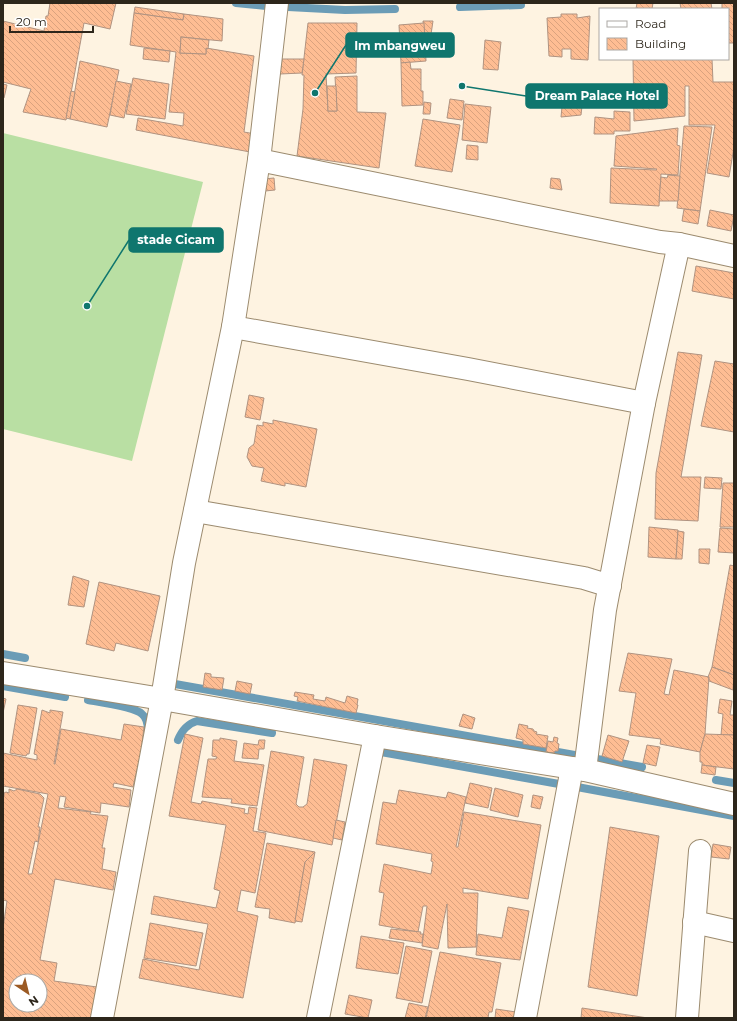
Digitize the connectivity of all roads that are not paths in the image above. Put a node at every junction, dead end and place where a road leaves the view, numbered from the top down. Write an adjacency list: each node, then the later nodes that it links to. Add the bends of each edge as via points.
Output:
1 (276, 3): 2 (street)
2 (259, 160): 3 (street); 5 (street)
3 (679, 244): 4 (street); 6 (street)
4 (734, 256)
5 (233, 327): 6 (street); 7 (street)
6 (644, 403): 8 (street)
7 (195, 511): 8 (street, via 584,578); 10 (street)
8 (610, 586): 12 (street)
9 (3, 673): 10 (street)
10 (162, 699): 11 (street); 17 (street)
11 (375, 736): 12 (street); 18 (street)
12 (579, 769): 13 (street); 19 (street)
13 (734, 804)
14 (700, 851): 15 (street)
15 (694, 922): 16 (street); 20 (street)
16 (734, 931)
17 (102, 1018)
18 (318, 1018)
19 (525, 1018)
20 (687, 1018)

